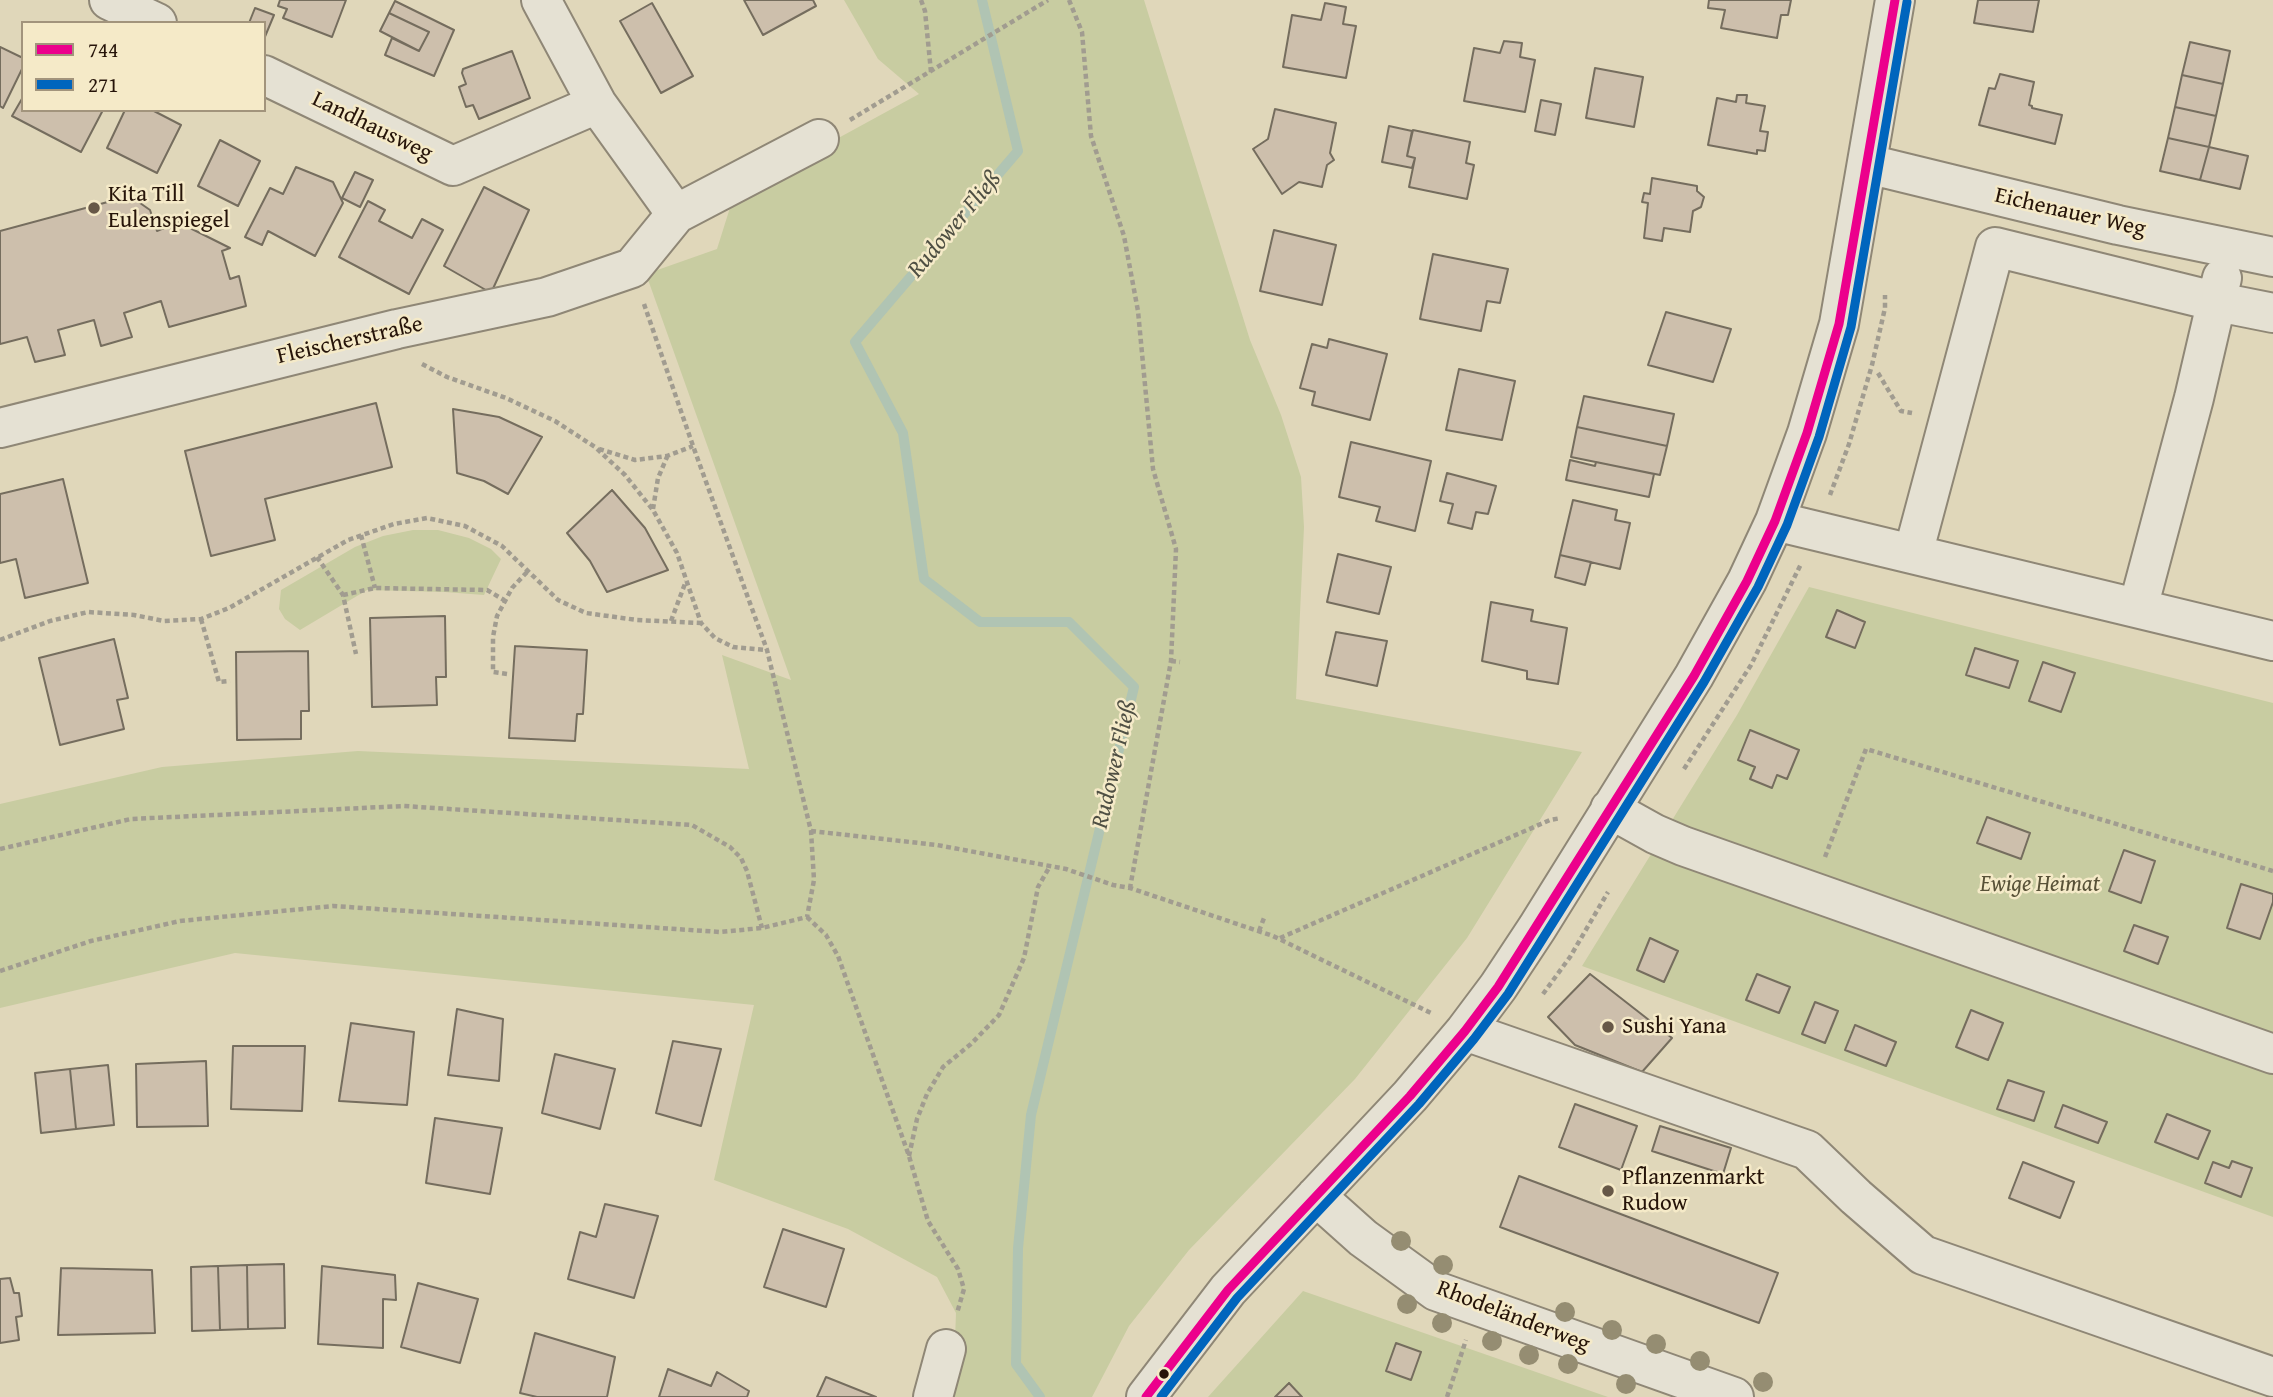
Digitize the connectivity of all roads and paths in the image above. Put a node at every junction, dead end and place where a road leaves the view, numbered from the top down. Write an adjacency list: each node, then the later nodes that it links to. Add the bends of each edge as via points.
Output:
1 (109, 0): 7 (street)
2 (541, 0): 10 (street)
3 (922, 0): 8 (path)
4 (1048, 0): 8 (path)
5 (1069, 0): 44 (path, via 1082,32 1091,136 1126,249 1138,311 1153,469 1177,549)
6 (1895, 0): 12 (street)
7 (153, 21)
8 (931, 72): 11 (path)
9 (266, 76): 10 (street, Landhausweg, via 453,166)
10 (597, 104): 13 (street)
11 (820, 139): 13 (street)
12 (1868, 164): 14 (street, Eichenauer Weg); 27 (street, via 1831,355)
13 (676, 214): 16 (street)
14 (2228, 249): 15 (street, Eichenauer Weg); 17 (street)
15 (2273, 257)
16 (632, 268): 22 (street, Fleischerstraße, via 547,297 384,332); 23 (path)
17 (2218, 302): 18 (street); 21 (street, via 1995,247); 36 (street)
18 (2273, 313)
19 (412, 358): 24 (path, via 555,421)
20 (1878, 373): 21 (path, via 1901,411)
21 (1949, 420): 29 (street)
22 (0, 428)
23 (693, 446): 25 (path); 42 (path)
24 (595, 447): 25 (path, via 635,460); 26 (path)
25 (667, 456): 26 (path)
26 (653, 510): 32 (path)
27 (1775, 521): 29 (street); 48 (street, via 1708,653)
28 (361, 535): 30 (path); 31 (path, via 427,518 465,526 502,546); 33 (path)
29 (1913, 554): 36 (street)
30 (317, 557): 34 (path); 37 (path, via 247,598)
31 (528, 571): 35 (path); 38 (path, via 558,600 586,613)
32 (687, 580): 38 (path); 39 (path)
33 (375, 588): 34 (path); 35 (path, via 487,590)
34 (342, 595): 43 (path)
35 (504, 600): 46 (path, via 496,616 493,672)
36 (2138, 608): 41 (street)
37 (201, 618): 40 (path, via 164,621 88,612); 47 (path, via 219,682)
38 (671, 621): 39 (path)
39 (701, 623): 42 (path, via 715,638 733,647)
40 (0, 640)
41 (2273, 640)
42 (767, 650): 49 (path)
43 (356, 654)
44 (1171, 661): 45 (path); 53 (path)
45 (1180, 662)
46 (507, 674)
47 (230, 681)
48 (1610, 809): 54 (street, via 1683,846); 59 (path, via 1550,820); 61 (street, via 1533,935)
49 (811, 831): 51 (path, via 937,845); 55 (path, via 814,880)
50 (0, 849): 57 (path, via 131,819 404,806 692,825 741,858)
51 (1050, 866): 53 (path); 63 (path, via 1038,887 1024,958 999,1015 943,1067 917,1119)
52 (2273, 871): 54 (path, via 1866,749)
53 (1130, 887): 58 (path)
54 (1812, 890): 62 (street)
55 (807, 917): 57 (path); 63 (path, via 826,935 838,956)
56 (1264, 918): 58 (path)
57 (762, 929): 60 (path, via 720,932 333,906 180,921)
58 (1259, 930): 59 (path)
59 (1279, 938): 61 (path)
60 (0, 971)
61 (1465, 1031): 64 (street); 67 (street, via 1807,1150 1923,1255)
62 (2273, 1054)
63 (909, 1156): 66 (path, via 928,1221 958,1269 964,1289)
64 (1316, 1196): 65 (street, Rhodeländerweg, via 1373,1246 1436,1291); 69 (street, via 1228,1290)
65 (1478, 1306): 70 (path); 71 (street, Rhodeländerweg)
66 (946, 1349): 68 (street)
67 (2273, 1377)
68 (933, 1397)
69 (1146, 1397)
70 (1447, 1397)
71 (1734, 1397)

